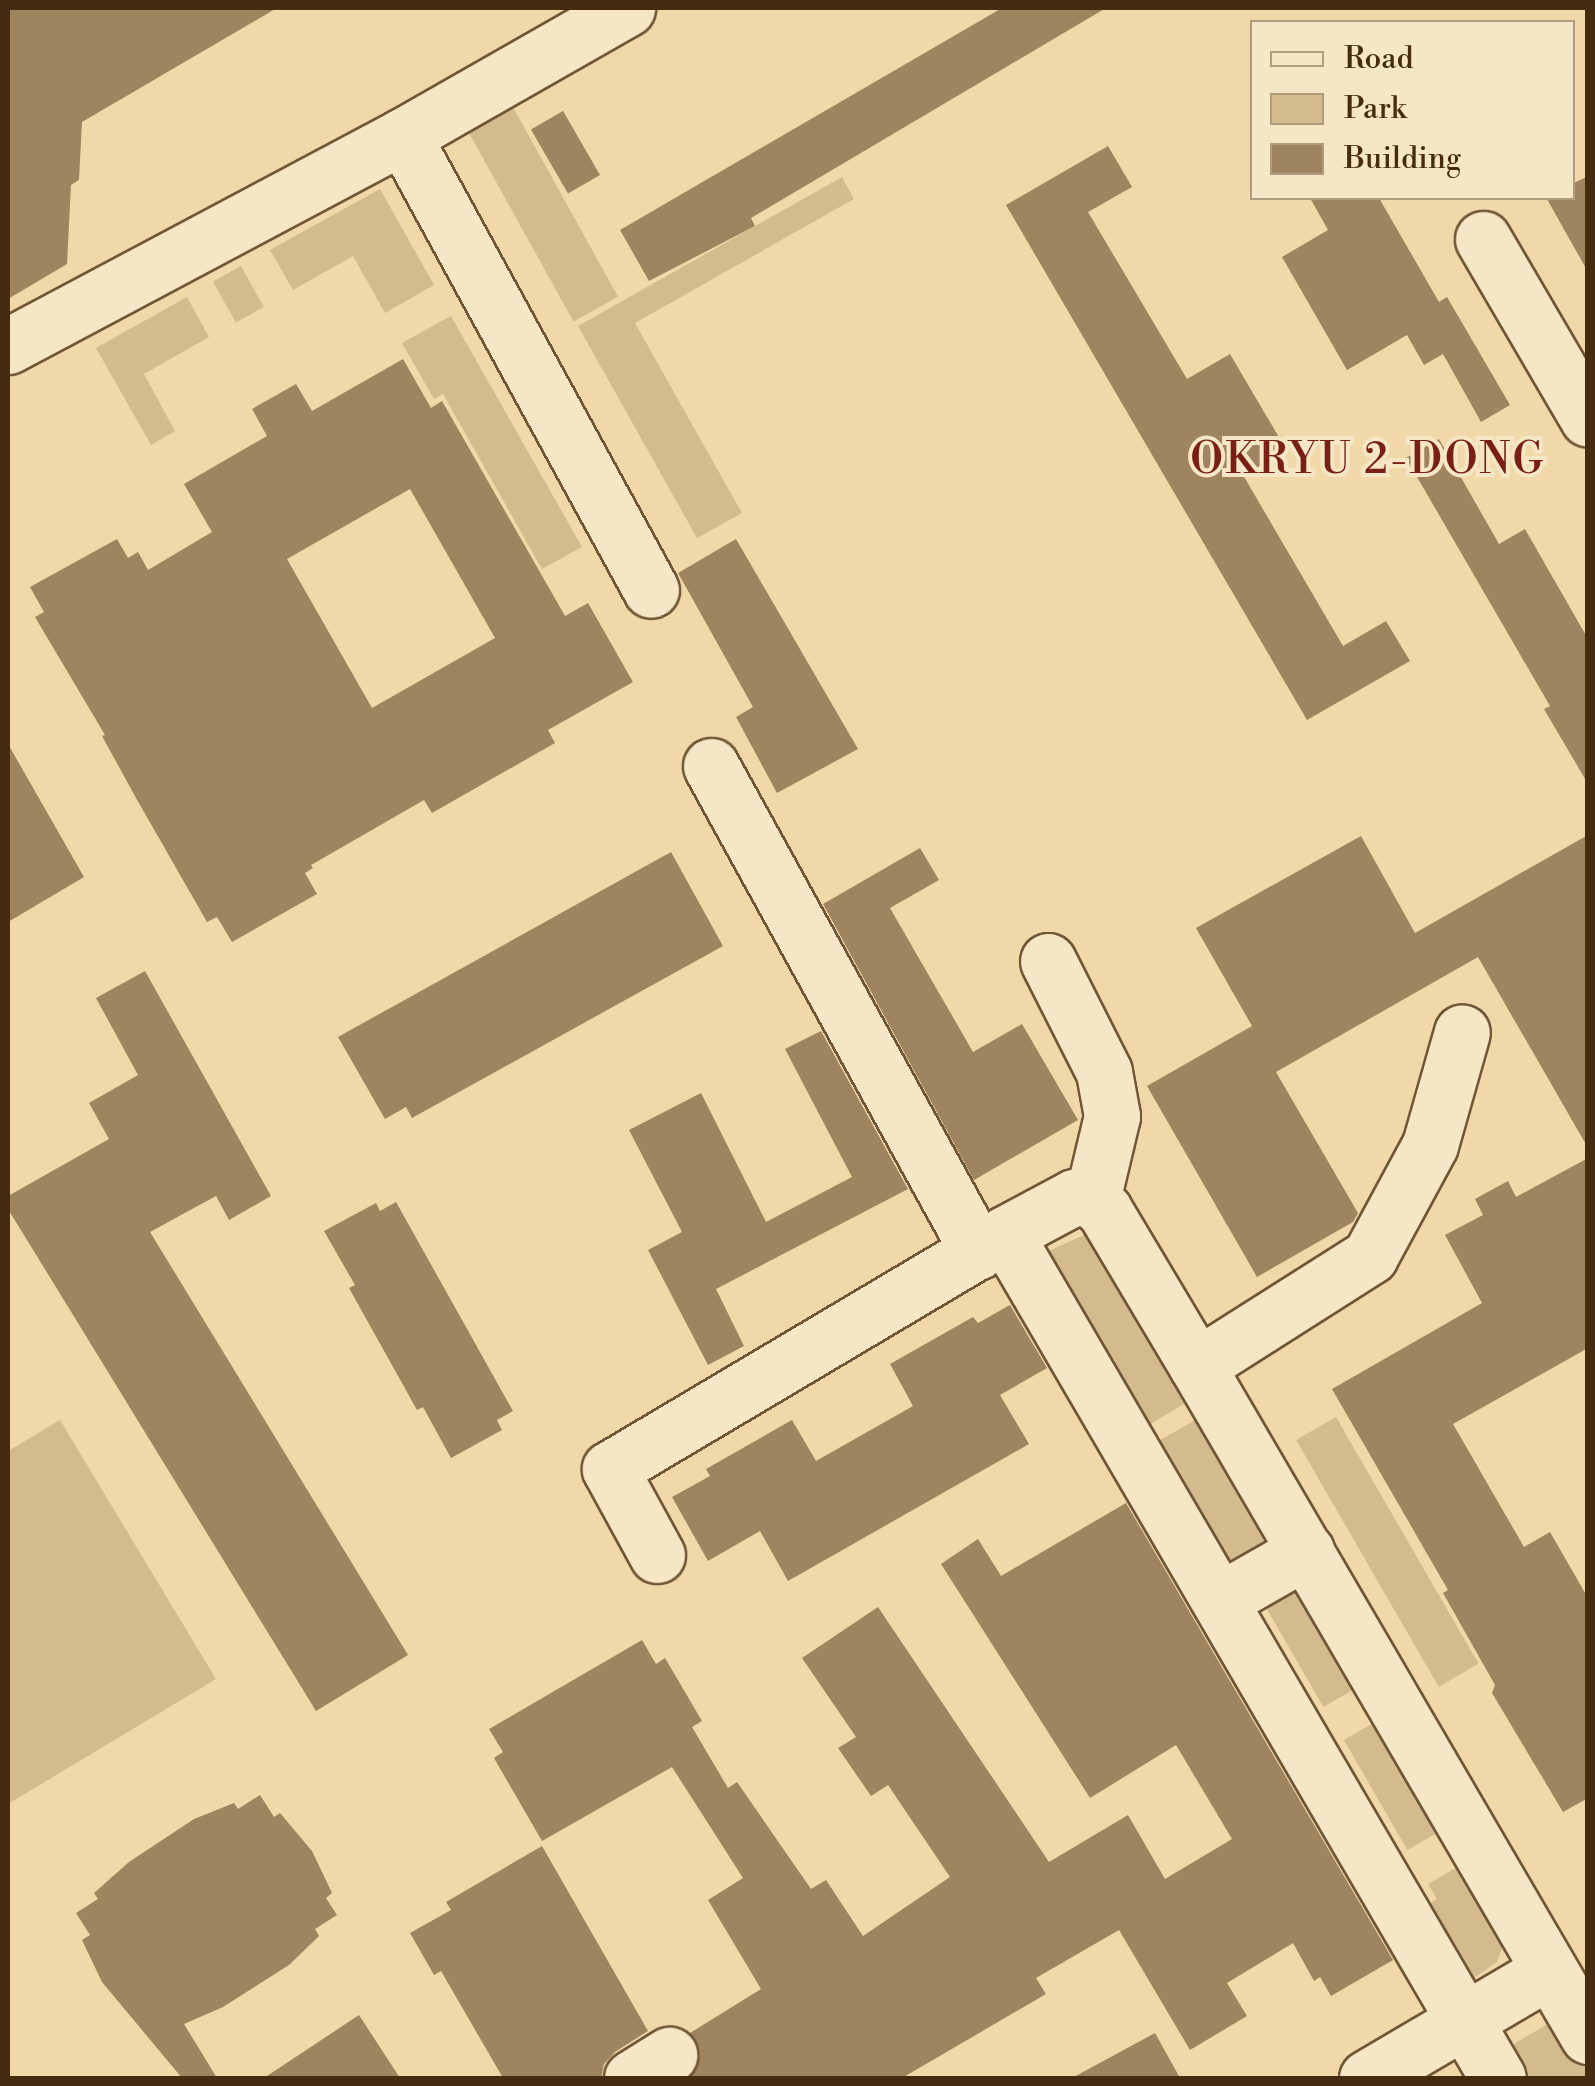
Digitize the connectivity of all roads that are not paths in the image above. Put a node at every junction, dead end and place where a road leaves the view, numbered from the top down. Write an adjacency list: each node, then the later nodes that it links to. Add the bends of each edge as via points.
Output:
1 (627, 8): 2 (street)
2 (403, 136): 4 (street); 6 (street)
3 (1484, 240): 5 (street)
4 (8, 346)
5 (1588, 419)
6 (652, 590)
7 (711, 766): 11 (street)
8 (1048, 961): 10 (street, via 1104,1072 1112,1116)
9 (1462, 1032): 12 (street, via 1430,1145 1370,1256)
10 (1092, 1200): 11 (street, via 1074,1197); 12 (street)
11 (991, 1242): 14 (street, via 610,1469); 15 (street)
12 (1197, 1366): 13 (street)
13 (1306, 1551): 15 (street); 16 (street)
14 (657, 1555)
15 (1222, 1599): 17 (street)
16 (1574, 2005): 17 (street)
17 (1466, 2022): 18 (street); 19 (street)
18 (1367, 2078)
19 (1498, 2078)

